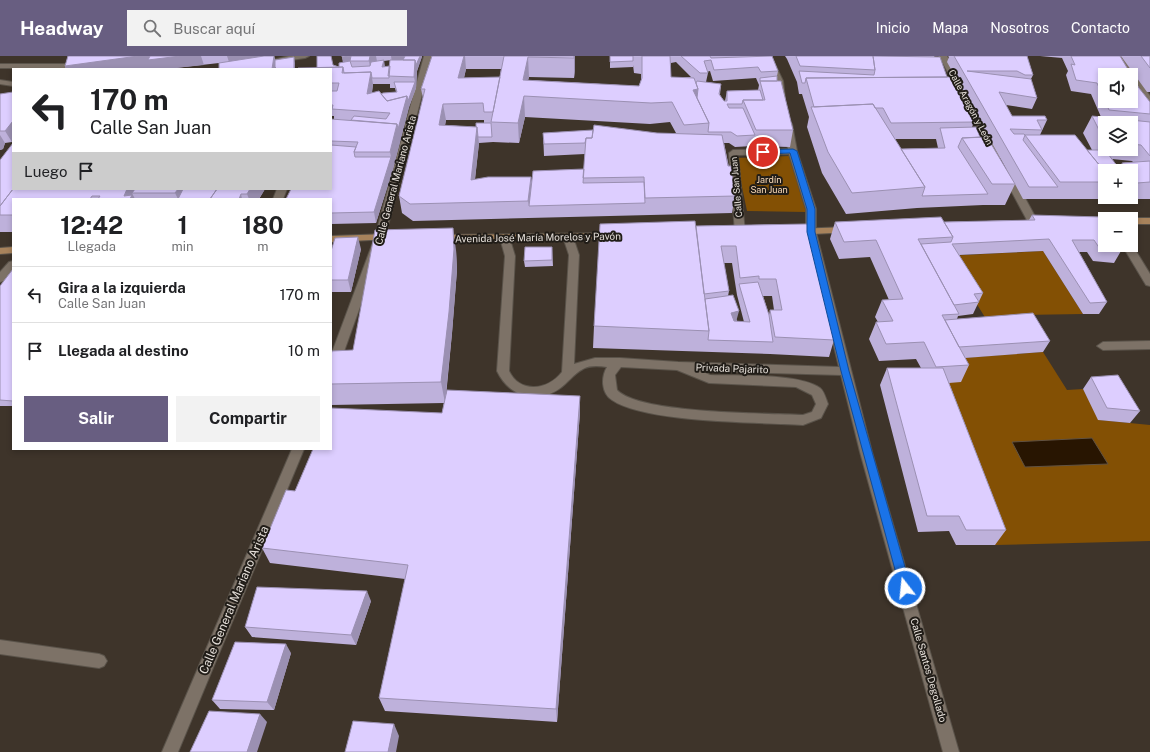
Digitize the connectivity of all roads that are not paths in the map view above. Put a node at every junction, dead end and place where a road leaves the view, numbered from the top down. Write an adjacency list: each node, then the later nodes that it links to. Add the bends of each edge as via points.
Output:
1 (83, 56): 10 (street)
2 (107, 56): 10 (street)
3 (305, 56): 8 (street)
4 (428, 56): 23 (street, Calle General Mariano Arista)
5 (767, 56): 14 (street, Calle Santos Degollado, via 779,81)
6 (943, 56): 17 (street, Calle Aragón y León)
7 (1118, 56): 13 (street)
8 (268, 61)
9 (0, 66): 10 (street)
10 (74, 68)
11 (0, 82): 12 (street)
12 (12, 84)
13 (1150, 102)
14 (793, 151): 20 (street, Calle Santos Degollado, via 811,209); 21 (street, Calle San Juan, via 733,153)
15 (1138, 221): 16 (main road)
16 (1150, 221)
17 (1033, 222)
18 (862, 230): 20 (main road)
19 (788, 232): 20 (main road)
20 (811, 232): 41 (street, Calle Santos Degollado)
21 (740, 233)
22 (627, 236): 24 (main road, Avenida José María Morelos y Pavón)
23 (380, 237): 25 (main road); 28 (main road); 40 (street, Calle General Mariano Arista)
24 (568, 237): 27 (main road, Avenida José María Morelos y Pavón); 42 (street, via 574,255)
25 (396, 238)
26 (427, 238): 27 (main road, Avenida José María Morelos y Pavón)
27 (505, 238): 42 (street, Privada Pajarito, via 510,256 504,377 517,389 534,392 552,389 565,380)
28 (334, 239): 31 (street)
29 (12, 250): 30 (main road)
30 (0, 251)
31 (333, 251)
32 (1131, 252): 35 (street)
33 (12, 265): 34 (street)
34 (0, 279)
35 (1150, 283)
36 (1150, 345): 37 (street)
37 (1103, 346)
38 (620, 362): 39 (street, Privada Pajarito); 39 (street, via 612,366 609,376 610,391 628,403 654,410 803,420 813,417 821,409 822,404 817,392 802,384 709,379); 42 (street, Privada Pajarito, via 595,362 581,365)
39 (678, 366): 41 (street, Privada Pajarito)
40 (334, 369)
41 (845, 371): 47 (street, Calle Santos Degollado)
42 (568, 373)
43 (298, 450): 46 (street, Calle General Mariano Arista)
44 (0, 647): 45 (street)
45 (99, 661)
46 (170, 752)
47 (951, 752)

